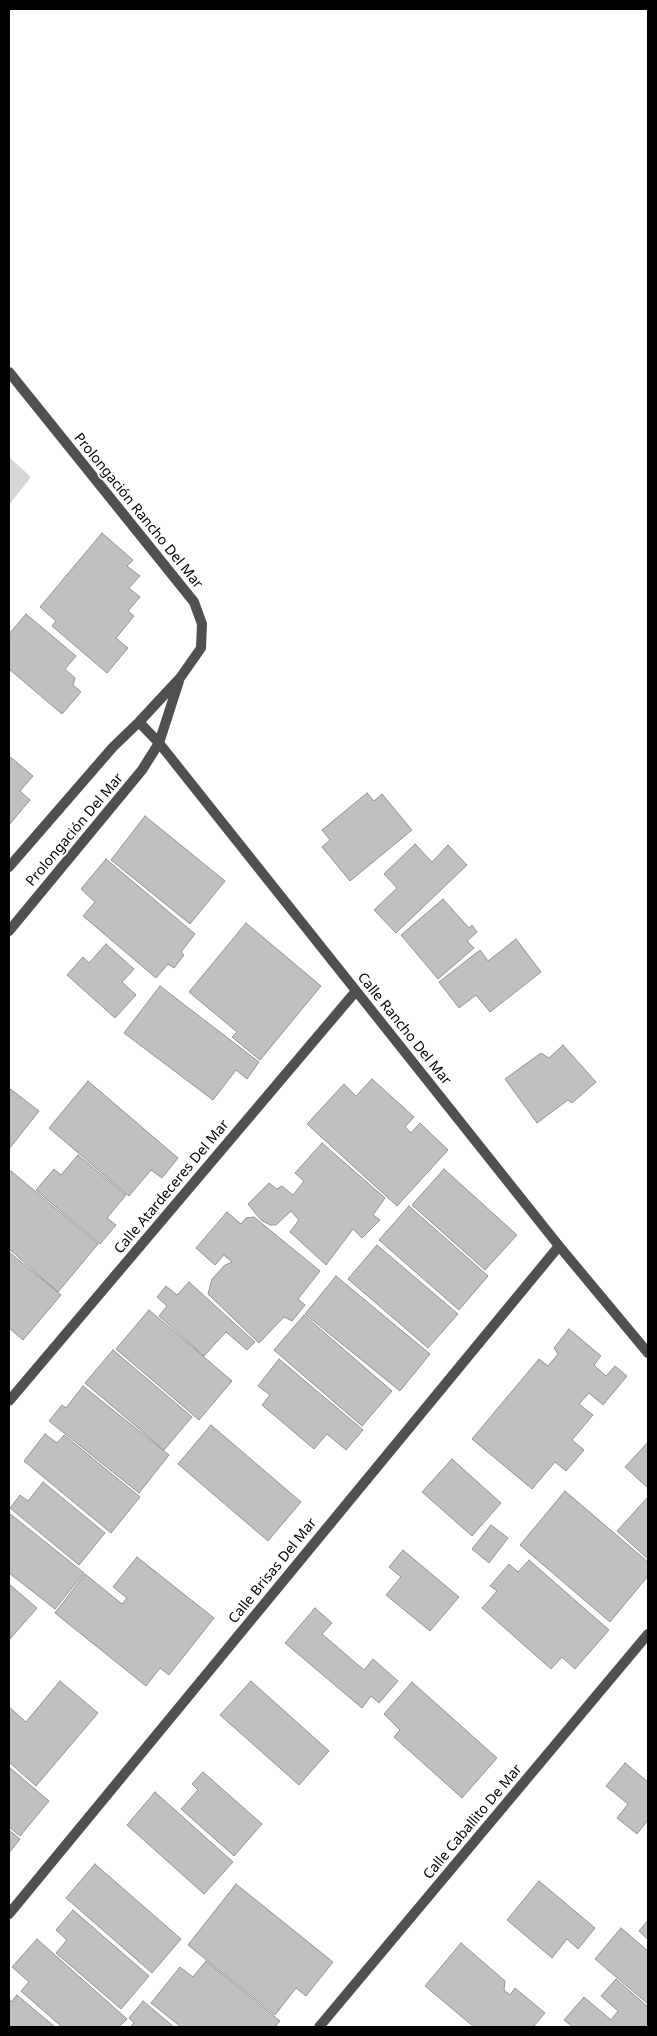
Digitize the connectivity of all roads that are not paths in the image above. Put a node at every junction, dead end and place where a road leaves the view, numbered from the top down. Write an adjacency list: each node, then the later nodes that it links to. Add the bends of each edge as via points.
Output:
1 (9, 372): 2 (street, Prolongación Rancho Del Mar, via 194,602 202,624 201,648)
2 (180, 678): 3 (street, Prolongación Rancho Del Mar); 4 (street, Prolongación Rancho Del Mar)
3 (139, 722): 4 (street, Calle Rancho Del Mar); 5 (street, Prolongación Del Mar, via 113,747)
4 (159, 743): 6 (street, Prolongación Del Mar, via 142,770); 7 (street, Calle Rancho Del Mar)
5 (9, 867)
6 (9, 931)
7 (356, 991): 8 (street, Calle Rancho Del Mar); 10 (street, Calle Atardeceres Del Mar)
8 (559, 1246): 9 (street, Calle Rancho Del Mar); 12 (street, Calle Brisas Del Mar)
9 (648, 1353)
10 (9, 1401)
11 (648, 1634): 13 (street, Calle Caballito De Mar)
12 (9, 1914)
13 (319, 2027)

